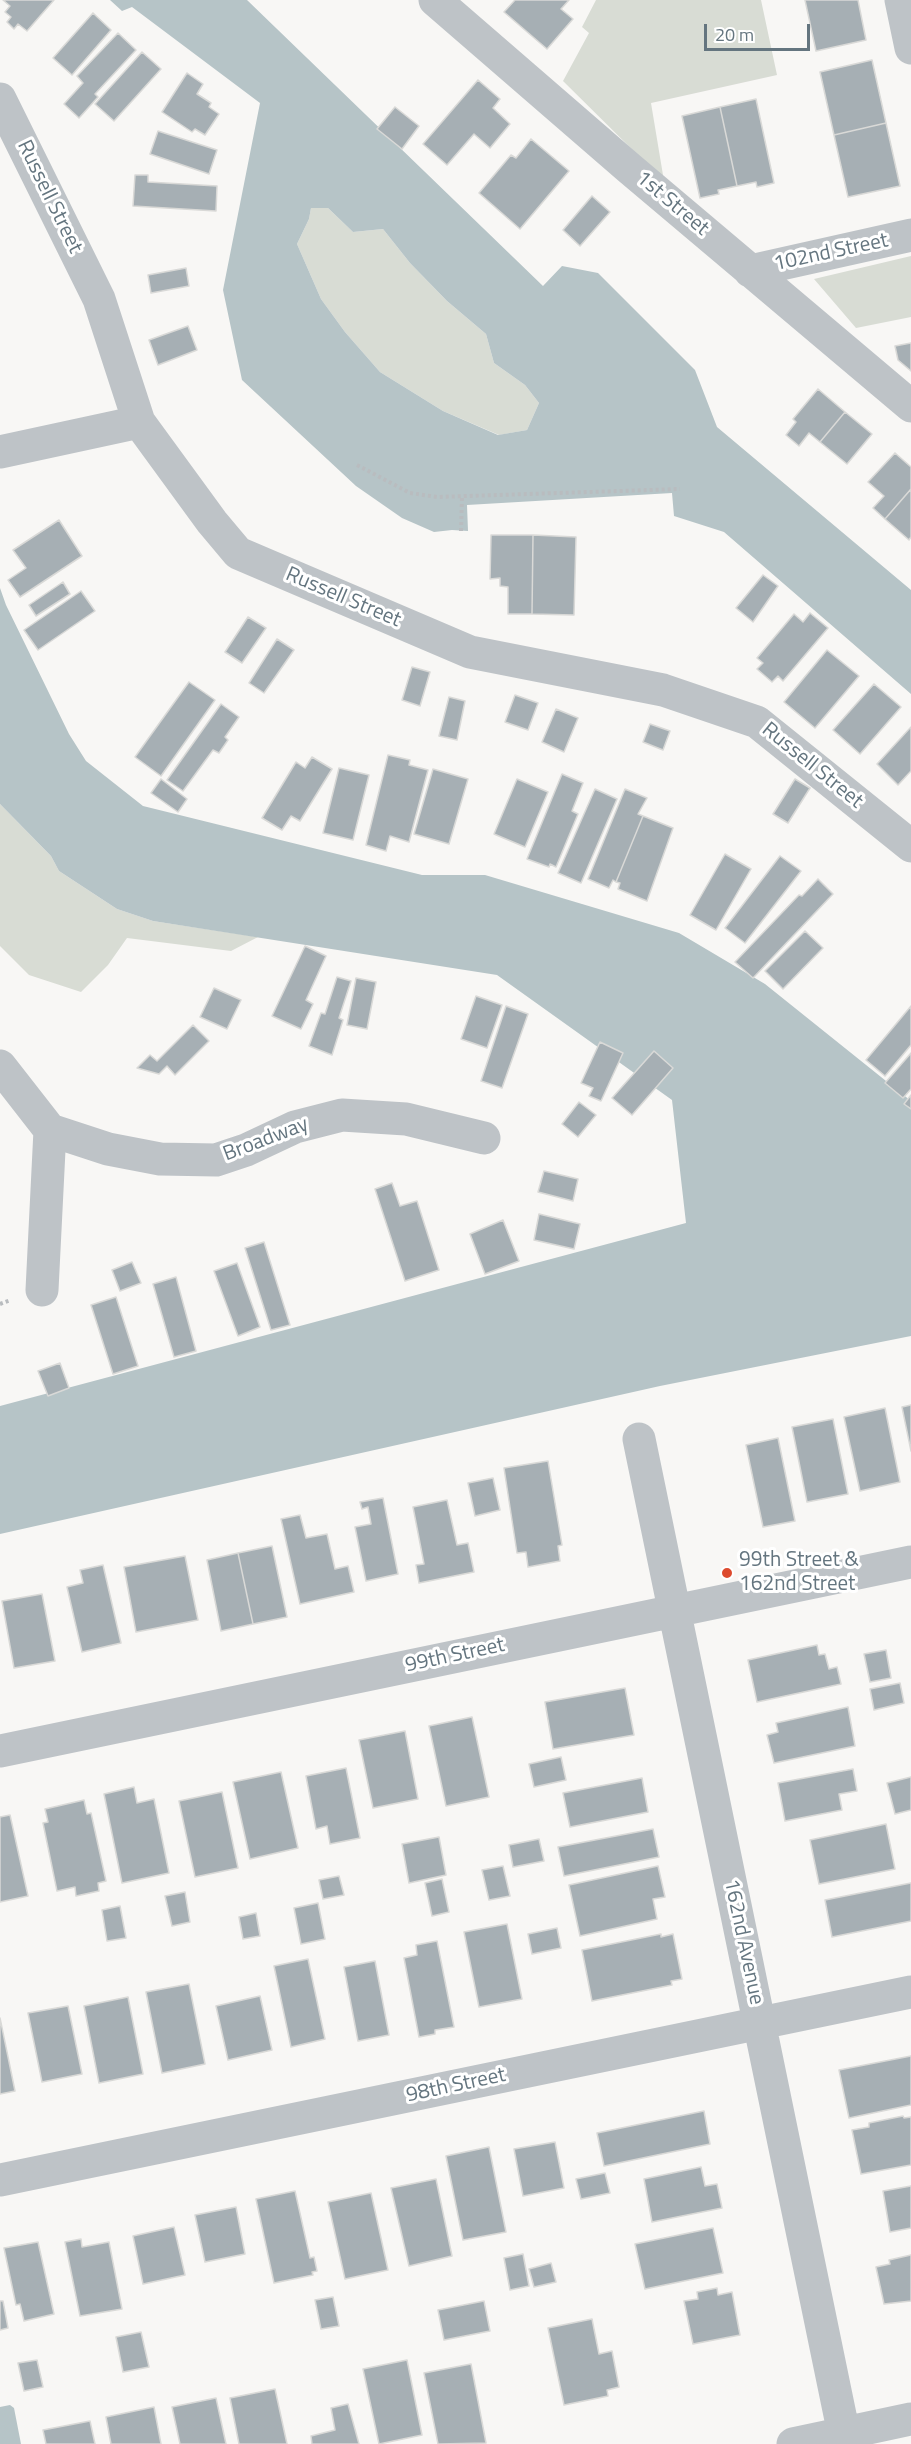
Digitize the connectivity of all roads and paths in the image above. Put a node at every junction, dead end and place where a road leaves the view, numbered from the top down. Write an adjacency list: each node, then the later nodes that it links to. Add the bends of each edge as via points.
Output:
1 (435, 0): 6 (street, 1st Street)
2 (901, 0): 3 (street)
3 (911, 48)
4 (0, 99): 8 (street, Russell Street, via 99,298)
5 (911, 235): 6 (street, 102nd Street)
6 (750, 271): 7 (street, 1st Street)
7 (911, 406)
8 (139, 422): 9 (street); 14 (street, Russell Street, via 238,553 470,652 663,690 757,722)
9 (0, 452)
10 (357, 465): 12 (path, via 410,493)
11 (680, 489): 12 (path)
12 (462, 496): 13 (path)
13 (461, 531)
14 (911, 846)
15 (0, 1066): 16 (street)
16 (50, 1130): 17 (street, Broadway, via 108,1149 160,1159 216,1160 295,1127 342,1115 406,1119); 18 (street)
17 (484, 1138)
18 (42, 1290)
19 (639, 1439): 21 (street, 162nd Avenue)
20 (911, 1562): 21 (street, 99th Street)
21 (675, 1611): 22 (street, 99th Street); 24 (street, 162nd Avenue)
22 (0, 1751)
23 (911, 1992): 24 (street, 98th Street)
24 (760, 2023): 25 (street, 98th Street); 27 (street, 162nd Avenue)
25 (0, 2180)
26 (911, 2419): 27 (street)
27 (845, 2439): 28 (street)
28 (793, 2444)

